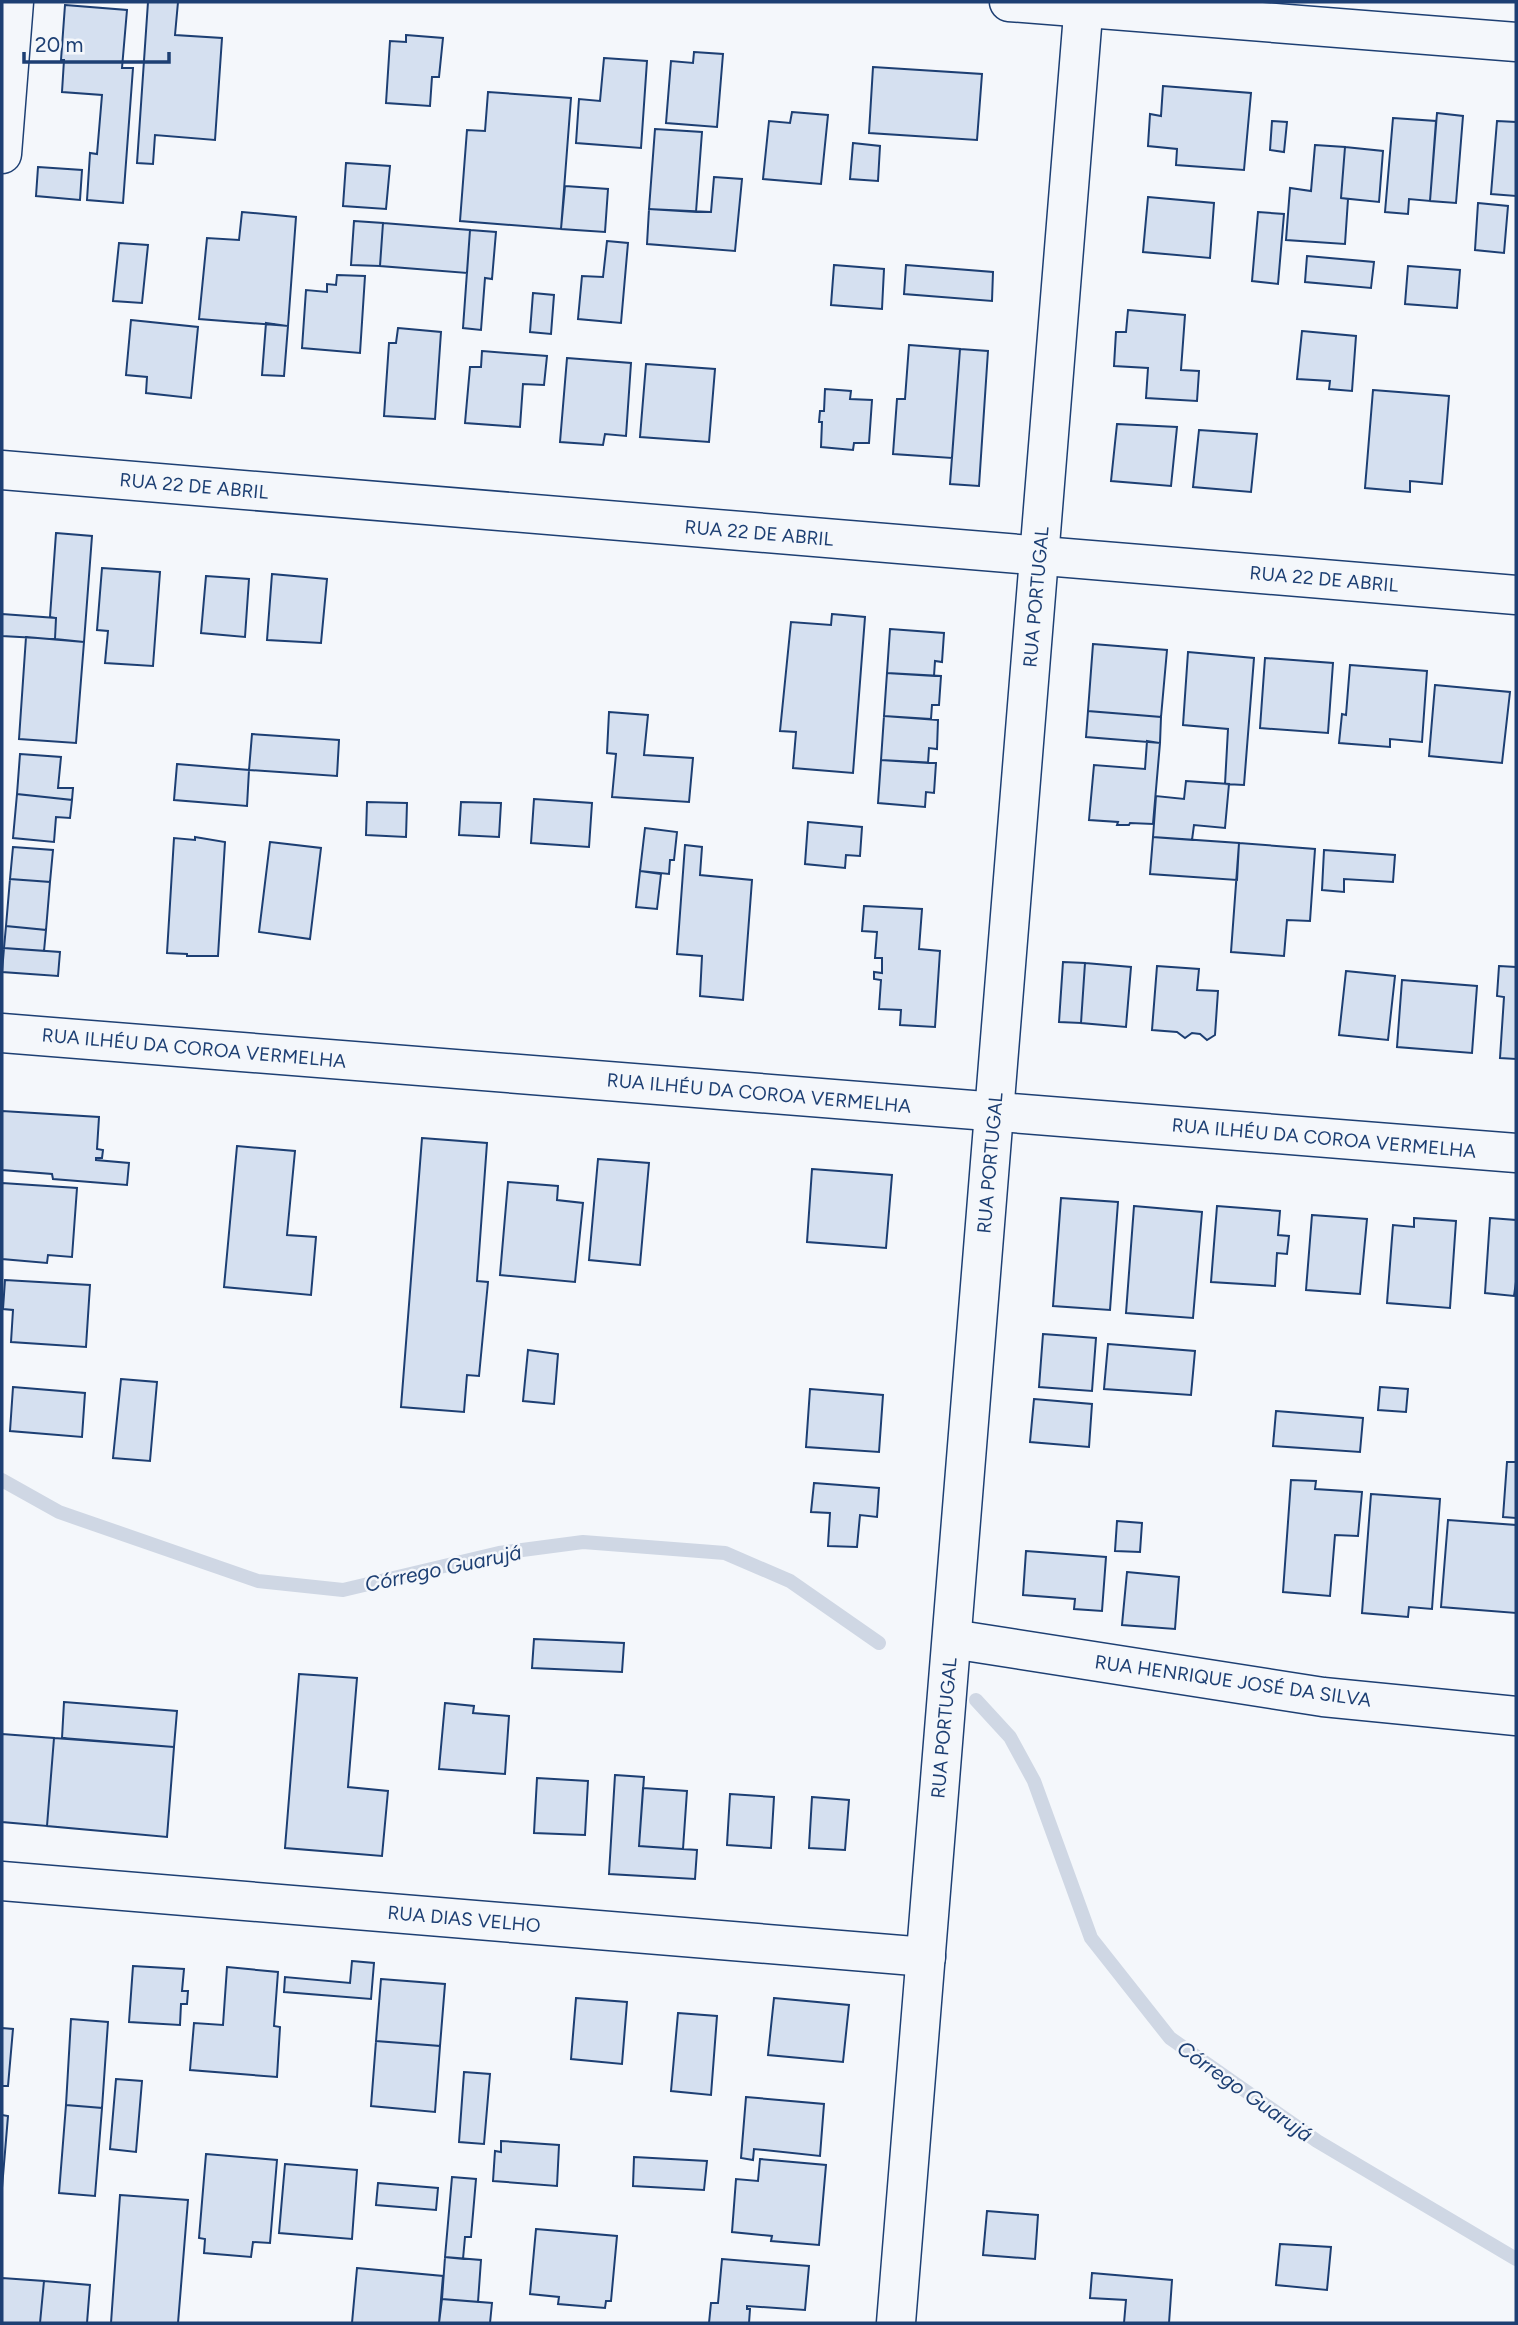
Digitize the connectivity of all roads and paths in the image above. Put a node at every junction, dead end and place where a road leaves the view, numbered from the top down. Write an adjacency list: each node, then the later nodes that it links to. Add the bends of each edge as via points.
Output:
1 (14, 2): 5 (street)
2 (1009, 2): 3 (street)
3 (1084, 5): 4 (street); 7 (street, RUA PORTUGAL)
4 (1516, 41)
5 (2, 154)
6 (2, 470): 7 (street, RUA 22 DE ABRIL)
7 (1039, 556): 8 (street, RUA 22 DE ABRIL); 10 (street, RUA PORTUGAL)
8 (1516, 595)
9 (2, 1033): 10 (street, RUA ILHÉU DA COROA VERMELHA)
10 (995, 1112): 11 (street, RUA ILHÉU DA COROA VERMELHA); 12 (street, RUA PORTUGAL)
11 (1516, 1153)
12 (952, 1639): 13 (street, RUA HENRIQUE JOSÉ DA SILVA, via 1323,1697); 15 (street, RUA PORTUGAL)
13 (1516, 1716)
14 (2, 1881): 15 (street, RUA DIAS VELHO)
15 (926, 1957): 16 (street, RUA PORTUGAL)
16 (896, 2323)

